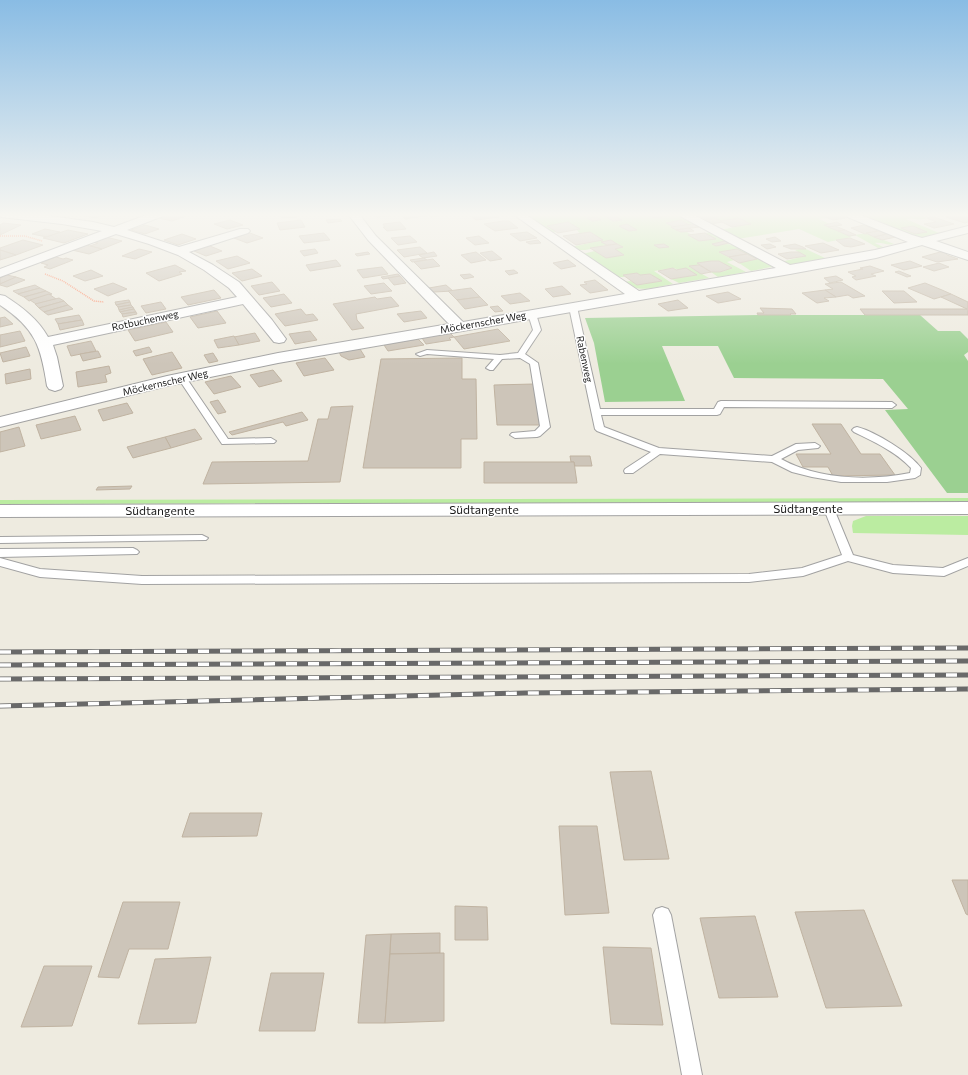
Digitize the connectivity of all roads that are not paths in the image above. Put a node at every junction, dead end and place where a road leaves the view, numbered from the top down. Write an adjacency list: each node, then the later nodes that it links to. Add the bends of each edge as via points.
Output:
1 (25, 264): 8 (street)
2 (203, 264): 11 (street, via 235,286)
3 (398, 264): 14 (street)
4 (591, 264): 9 (street)
5 (779, 264): 7 (street)
6 (821, 264): 7 (street, Möckernscher Weg)
7 (790, 270): 9 (street, Möckernscher Weg)
8 (0, 273)
9 (637, 296): 12 (street, Möckernscher Weg)
10 (0, 298): 16 (street, via 33,324)
11 (246, 299): 15 (street); 16 (street, Rotbuchenweg)
12 (573, 307): 13 (street, Möckernscher Weg); 24 (lane, Rabenweg)
13 (532, 314): 14 (street, Möckernscher Weg); 18 (lane, via 537,330)
14 (459, 326): 21 (street, Möckernscher Weg)
15 (279, 339)
16 (44, 342): 22 (street, via 51,360)
17 (420, 354): 19 (lane, via 427,352)
18 (521, 355): 19 (lane); 27 (lane, via 534,363 545,427 537,434)
19 (500, 357): 20 (lane)
20 (490, 368)
21 (182, 378): 25 (street, Möckernscher Weg); 28 (lane, via 225,442)
22 (55, 386)
23 (892, 405): 24 (lane, via 721,404 717,412)
24 (596, 412): 30 (lane, Rabenweg, via 600,429)
25 (0, 422)
26 (857, 430): 31 (lane, via 909,460 916,468 915,475 899,479 833,479 797,471)
27 (515, 435)
28 (271, 441)
29 (815, 446): 31 (lane, via 796,447)
30 (658, 451): 31 (lane); 32 (lane)
31 (774, 459)
32 (629, 471)
33 (968, 508): 34 (street, Südtangente)
34 (829, 509): 35 (street, Südtangente); 40 (lane)
35 (0, 511)
36 (202, 538): 37 (lane)
37 (0, 540)
38 (133, 552): 39 (lane)
39 (0, 553)
40 (848, 557): 41 (lane, via 803,572 741,578 142,580 40,574); 42 (lane, via 893,569 944,572)
41 (0, 562)
42 (968, 562)
43 (662, 915): 44 (lane)
44 (692, 1075)

